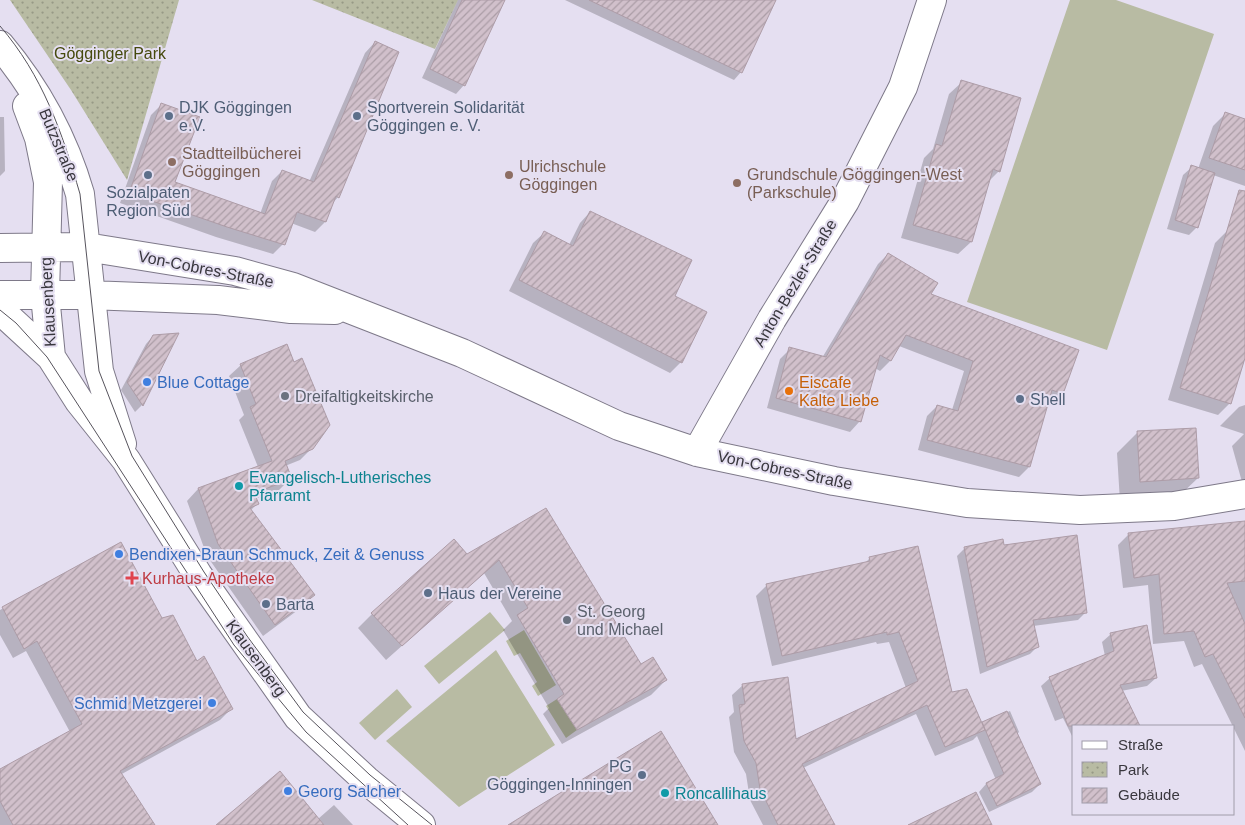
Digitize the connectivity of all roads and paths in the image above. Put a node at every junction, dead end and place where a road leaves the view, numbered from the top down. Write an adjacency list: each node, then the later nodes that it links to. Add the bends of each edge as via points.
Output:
1 (932, 0): 12 (street, Anton-Bezler-Straße, via 903,86 849,193 762,336)
2 (3, 49): 3 (street, Butzstraße, via 39,138 48,182); 4 (street, Butzstraße, via 49,114 80,194)
3 (44, 247): 4 (street, Von-Cobres-Straße); 5 (street, Von-Cobres-Straße); 7 (street, Klausenberg)
4 (86, 247): 8 (street, Klausenberg); 10 (street, Von-Cobres-Straße, via 235,271 293,287)
5 (0, 248)
6 (0, 295): 7 (street, Von-Cobres-Straße)
7 (45, 295): 8 (street, Von-Cobres-Straße); 11 (street, Klausenberg)
8 (89, 295): 10 (street, Von-Cobres-Straße, via 218,300 291,309); 13 (street, Klausenberg, via 98,371)
9 (0, 310): 11 (street, Klausenberg)
10 (351, 311): 12 (street, Von-Cobres-Straße, via 462,354 619,426)
11 (51, 357): 13 (street, Klausenberg, via 79,400)
12 (697, 452): 14 (street, Von-Cobres-Straße, via 870,488 995,505 1130,510)
13 (126, 460): 15 (street, Klausenberg, via 198,575 298,717)
14 (1245, 494)
15 (421, 825)

